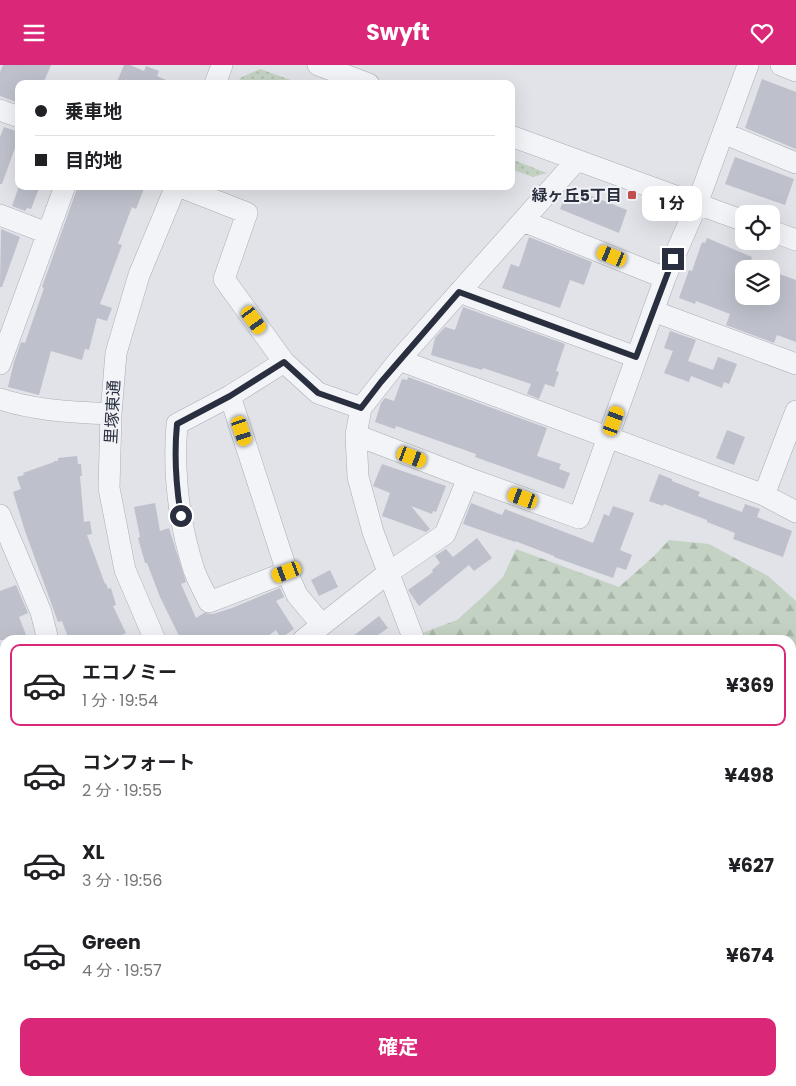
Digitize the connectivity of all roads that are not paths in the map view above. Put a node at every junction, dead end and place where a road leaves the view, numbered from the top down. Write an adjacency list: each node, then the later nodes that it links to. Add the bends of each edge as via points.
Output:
1 (222, 65): 6 (street)
2 (318, 65): 7 (street)
3 (748, 65): 10 (street)
4 (782, 65): 5 (street)
5 (796, 71)
6 (216, 80)
7 (358, 80)
8 (0, 110): 9 (street)
9 (15, 116)
10 (723, 133): 13 (street); 17 (street)
11 (515, 138): 12 (street)
12 (576, 161): 17 (street); 20 (street)
13 (796, 163)
14 (63, 190): 21 (street)
15 (175, 190): 37 (street, 里塚東通, via 139,275 116,353)
16 (187, 190): 30 (street, via 247,213 224,279)
17 (697, 205): 19 (street); 24 (street)
18 (0, 215): 21 (street)
19 (735, 218)
20 (523, 221): 24 (street); 25 (street)
21 (47, 233): 27 (street)
22 (780, 234): 23 (street)
23 (796, 240)
24 (665, 277): 26 (street)
25 (459, 292): 28 (street); 29 (street)
26 (653, 311): 28 (street); 32 (street)
27 (9, 312): 31 (street)
28 (636, 357): 39 (street)
29 (399, 360): 35 (street); 39 (street)
30 (284, 362): 33 (street); 35 (street, via 318,393)
31 (0, 364)
32 (796, 365)
33 (230, 396): 44 (street); 44 (street, via 177,424 176,486 195,571 209,601)
34 (0, 399): 37 (street, via 48,411)
35 (361, 408): 38 (street)
36 (796, 411): 41 (street)
37 (111, 414): 48 (street, 里塚東通, via 109,489 125,570)
38 (356, 435): 40 (street); 45 (street, via 358,477)
39 (608, 437): 40 (street, via 578,518); 41 (street)
40 (468, 478): 45 (street, via 445,534)
41 (764, 495): 42 (street)
42 (796, 512)
43 (0, 515): 47 (street, via 41,612)
44 (287, 572): 46 (street, via 296,595)
45 (388, 573): 46 (street); 50 (street)
46 (322, 625): 49 (street)
47 (47, 635)
48 (153, 635)
49 (309, 635)
50 (412, 635)

